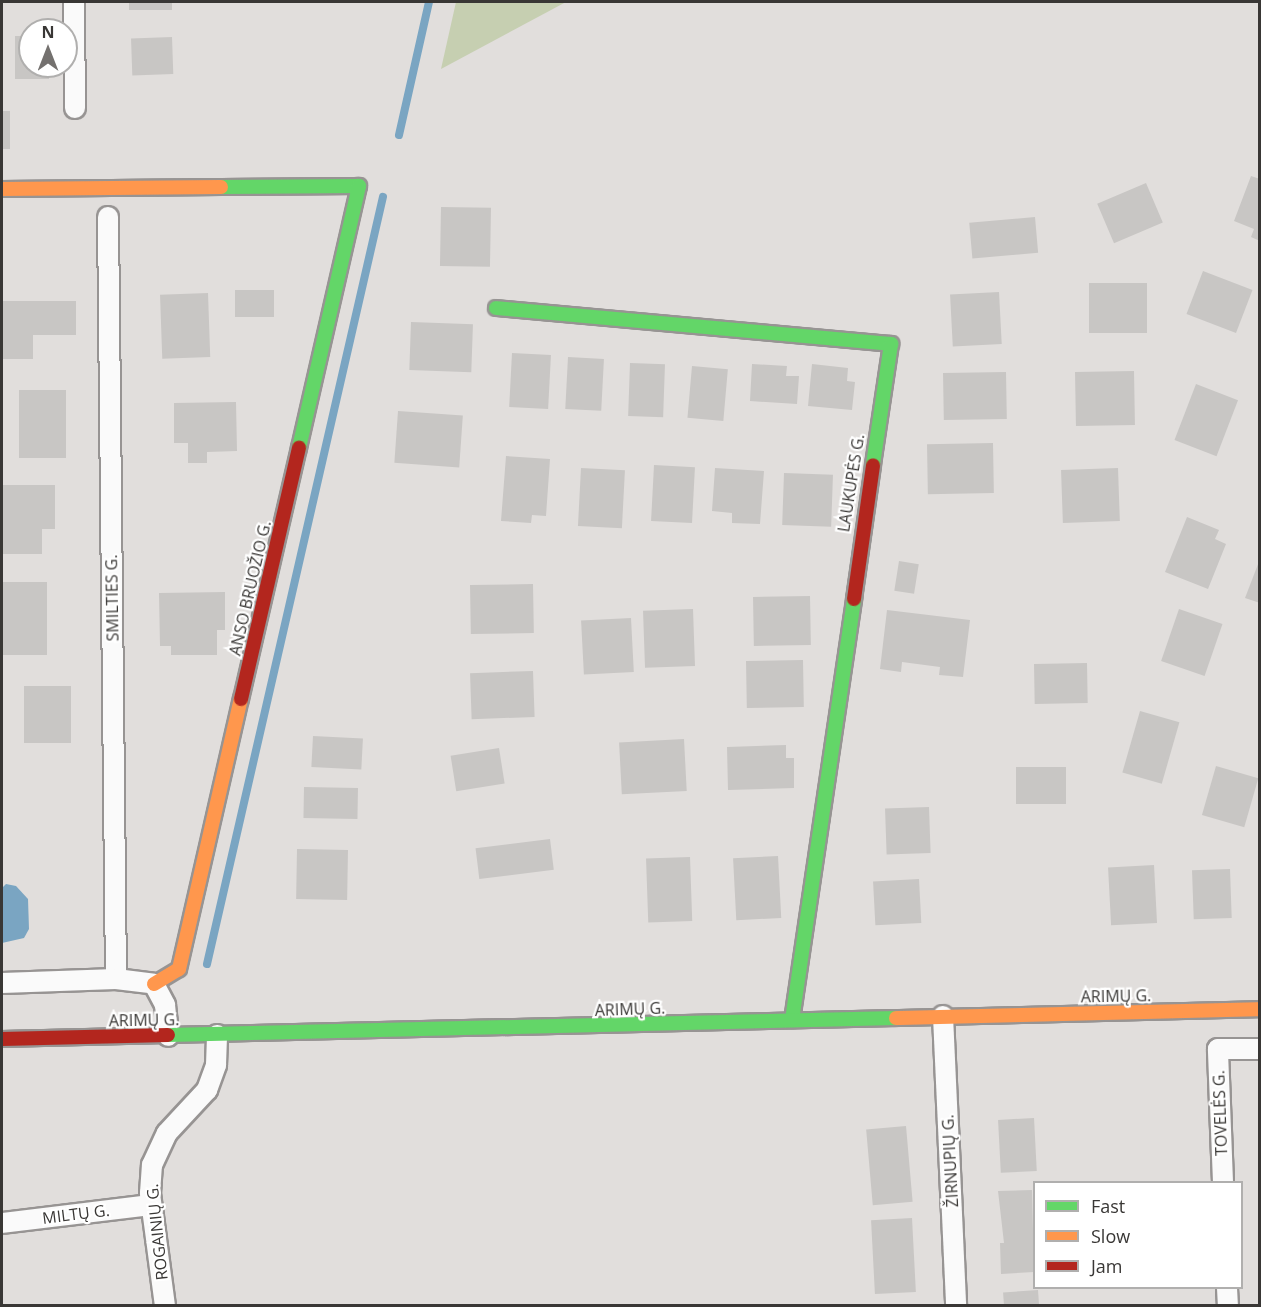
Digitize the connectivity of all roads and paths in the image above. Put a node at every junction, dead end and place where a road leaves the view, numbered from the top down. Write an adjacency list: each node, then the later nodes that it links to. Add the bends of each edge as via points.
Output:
1 (74, 2): 2 (street)
2 (75, 108)
3 (2, 189): 8 (street, ANSO BRUOŽIO G., via 359,186 179,969)
4 (108, 217): 6 (street, SMILTIES G.)
5 (496, 308): 11 (street, LAUKUPĖS G., via 891,344)
6 (116, 979): 7 (street); 8 (street)
7 (2, 983)
8 (154, 984): 13 (street, via 165,1005)
9 (1260, 1009): 10 (street, ARIMŲ G.)
10 (943, 1017): 11 (street, ARIMŲ G.); 21 (street, ŽIRNUPIŲ G.)
11 (792, 1020): 12 (street, ARIMŲ G.)
12 (217, 1035): 13 (street, ARIMŲ G.); 17 (street, ROGAINIŲ G., via 216,1065 207,1090 167,1133 152,1166)
13 (168, 1036): 14 (street, ARIMŲ G.)
14 (2, 1039)
15 (1260, 1048): 16 (street, TOVELĖS G., via 1218,1049)
16 (1223, 1181)
17 (151, 1205): 18 (street, MILTŲ G.); 20 (street, ROGAINIŲ G.)
18 (2, 1223)
19 (1227, 1289): 22 (street)
20 (160, 1305)
21 (956, 1305)
22 (1228, 1305)

